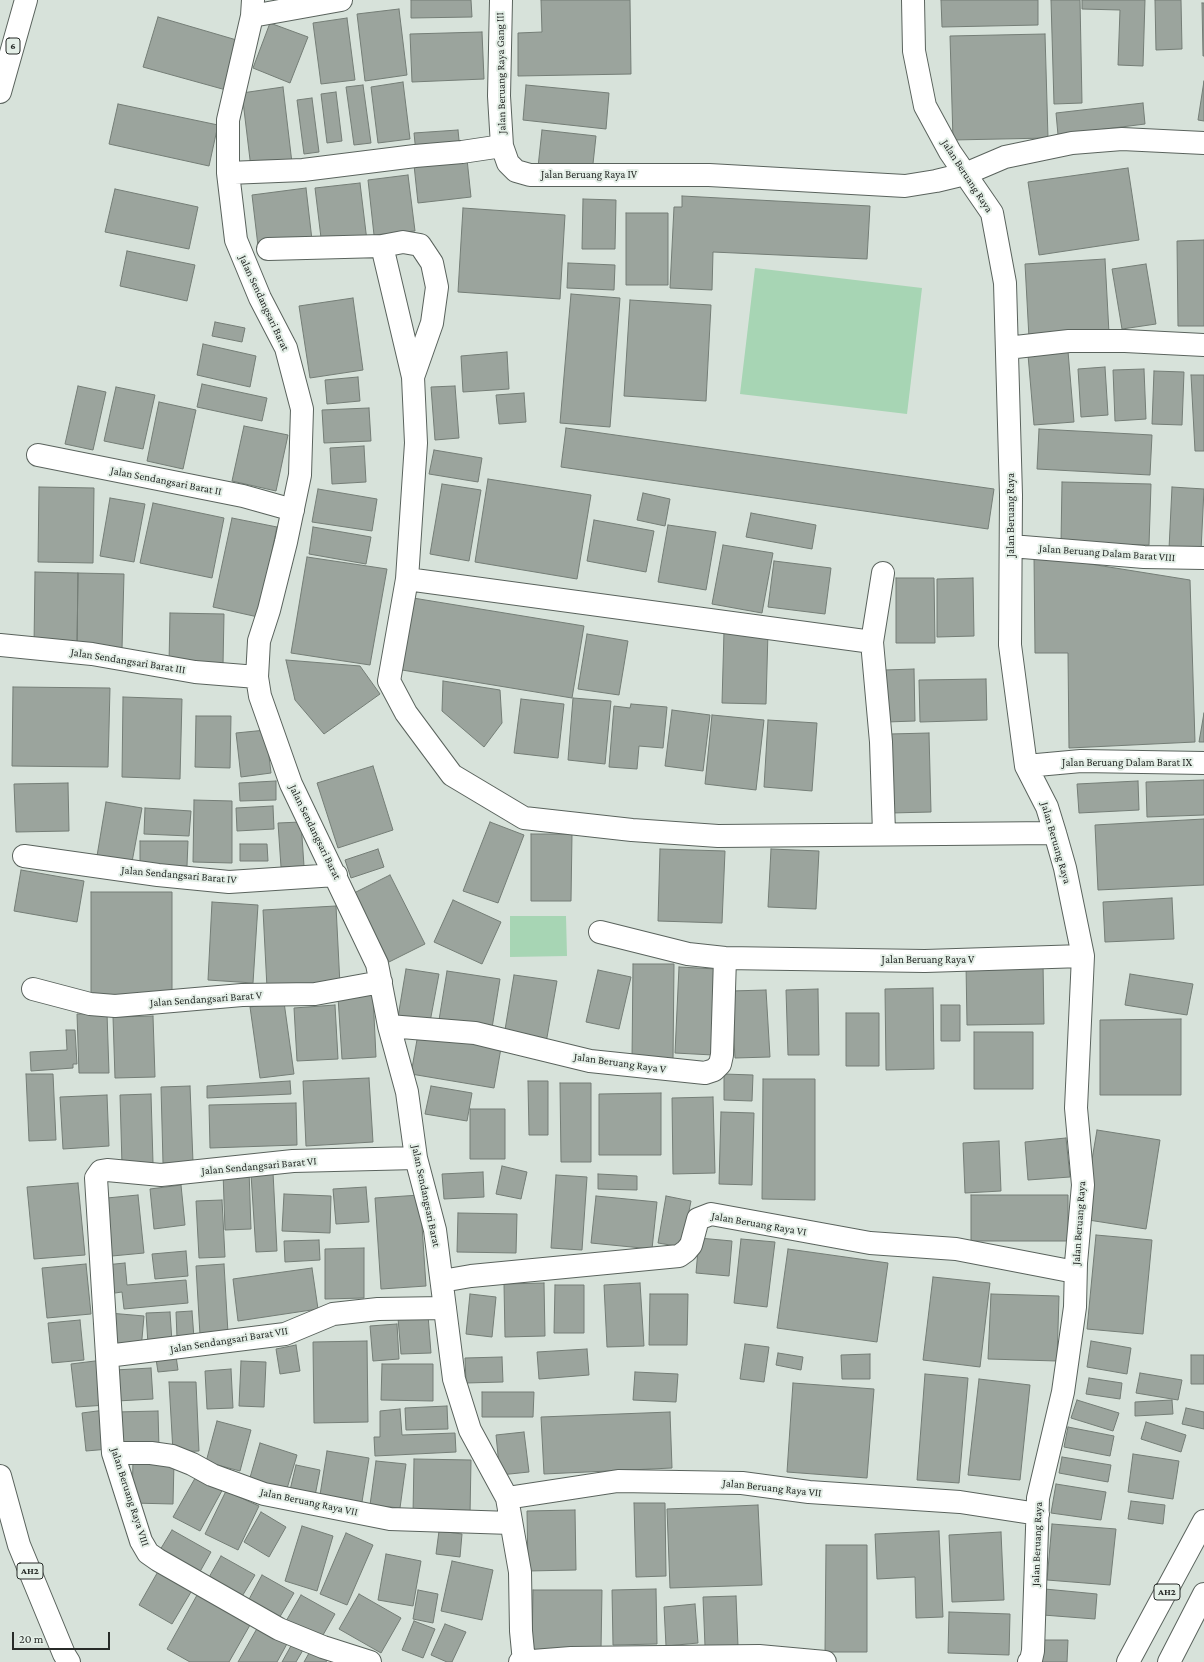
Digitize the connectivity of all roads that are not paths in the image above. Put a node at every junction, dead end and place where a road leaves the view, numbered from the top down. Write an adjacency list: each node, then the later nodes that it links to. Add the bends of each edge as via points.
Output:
1 (26, 0): 6 (main road, 6)
2 (341, 0): 5 (main road)
3 (500, 0): 8 (main road, Jalan Beruang Raya Gang III, via 499,96)
4 (913, 0): 10 (main road, Jalan Beruang Raya, via 914,51 925,106)
5 (252, 8): 9 (main road, Jalan Sendangsari Barat, via 228,120)
6 (0, 92)
7 (1204, 143): 10 (main road, Jalan Beruang Raya IV, via 1122,139 1072,143 1005,157)
8 (502, 146): 9 (main road, via 303,170); 10 (main road, Jalan Beruang Raya IV, via 508,163 516,171 530,175 709,175 905,186 936,182)
9 (228, 173): 17 (main road, Jalan Sendangsari Barat, via 236,240 260,298 286,348 302,409 300,475)
10 (965, 174): 14 (main road, Jalan Beruang Raya, via 992,213 1005,283)
11 (382, 246): 12 (main road); 15 (main road); 15 (main road, via 403,242 420,245 432,263 437,287 432,323)
12 (268, 249)
13 (1204, 345): 14 (main road, via 1069,341)
14 (1007, 348): 18 (main road, Jalan Beruang Raya, via 1012,495)
15 (413, 377): 21 (main road, via 416,443)
16 (38, 455): 17 (main road, Jalan Sendangsari Barat II, via 243,496)
17 (293, 510): 24 (main road, Jalan Sendangsari Barat, via 259,641)
18 (1011, 546): 19 (main road, Jalan Beruang Dalam Barat VIII, via 1144,557); 26 (main road, Jalan Beruang Raya, via 1010,645)
19 (1204, 558)
20 (884, 573): 22 (main road)
21 (407, 578): 22 (main road); 27 (main road, via 389,681 406,713 452,775 524,818 718,836)
22 (872, 642): 27 (main road, via 881,742)
23 (0, 645): 24 (main road, Jalan Sendangsari Barat III, via 92,654 195,672)
24 (257, 677): 30 (main road, Jalan Sendangsari Barat, via 260,696 291,784)
25 (1204, 763): 26 (main road, Jalan Beruang Dalam Barat IX, via 1081,761)
26 (1026, 766): 28 (main road, Jalan Beruang Raya, via 1047,807)
27 (884, 833): 28 (main road)
28 (1055, 833): 32 (main road, Jalan Beruang Raya)
29 (24, 856): 30 (main road, Jalan Sendangsari Barat IV, via 158,876 228,882)
30 (336, 875): 34 (main road, Jalan Sendangsari Barat, via 377,964)
31 (600, 932): 33 (main road, Jalan Beruang Raya V, via 688,954)
32 (1083, 956): 33 (main road, Jalan Beruang Raya V, via 925,961); 39 (main road, Jalan Beruang Raya, via 1076,1108 1083,1186)
33 (725, 958): 36 (main road, Jalan Beruang Raya V, via 722,1055 720,1064 714,1070 705,1073 590,1061 475,1034)
34 (381, 982): 35 (main road, Jalan Sendangsari Barat V, via 315,994 242,995 115,1006 90,1004); 36 (main road, Jalan Sendangsari Barat)
35 (32, 989)
36 (389, 1026): 37 (main road, Jalan Sendangsari Barat, via 408,1092)
37 (416, 1158): 38 (main road, Jalan Sendangsari Barat VI, via 293,1160 161,1174); 40 (main road, Jalan Sendangsari Barat, via 435,1230)
38 (101, 1171): 42 (main road, Jalan Beruang Raya VIII, via 96,1178)
39 (1075, 1272): 40 (main road, Jalan Beruang Raya VI, via 956,1249 870,1243 711,1214 698,1219 691,1245 678,1256); 46 (main road, Jalan Beruang Raya, via 1075,1307 1063,1392 1038,1498)
40 (442, 1280): 41 (main road, Jalan Sendangsari Barat)
41 (445, 1308): 42 (main road, Jalan Sendangsari Barat VII, via 378,1309 333,1314 285,1334); 45 (main road, Jalan Sendangsari Barat, via 454,1379 470,1430)
42 (107, 1356): 43 (main road, Jalan Beruang Raya VIII)
43 (113, 1453): 48 (main road, Jalan Beruang Raya VII, via 172,1456 212,1475 264,1494 390,1519); 52 (main road, Jalan Beruang Raya VIII, via 141,1541 148,1553 279,1629)
44 (0, 1476): 51 (main road, AH2, via 19,1545)
45 (507, 1498): 46 (main road, Jalan Beruang Raya VII, via 618,1481 742,1483 809,1492 960,1502); 48 (main road, Jalan Sendangsari Barat)
46 (1038, 1514): 50 (main road, Jalan Beruang Raya)
47 (1204, 1521): 55 (main road, AH2)
48 (511, 1523): 53 (main road, Jalan Sendangsari Barat, via 520,1572)
49 (1204, 1594): 56 (main road)
50 (1030, 1661)
51 (69, 1662)
52 (370, 1662)
53 (522, 1662): 54 (main road, via 571,1658 759,1656)
54 (826, 1662)
55 (1128, 1662)
56 (1169, 1662)

